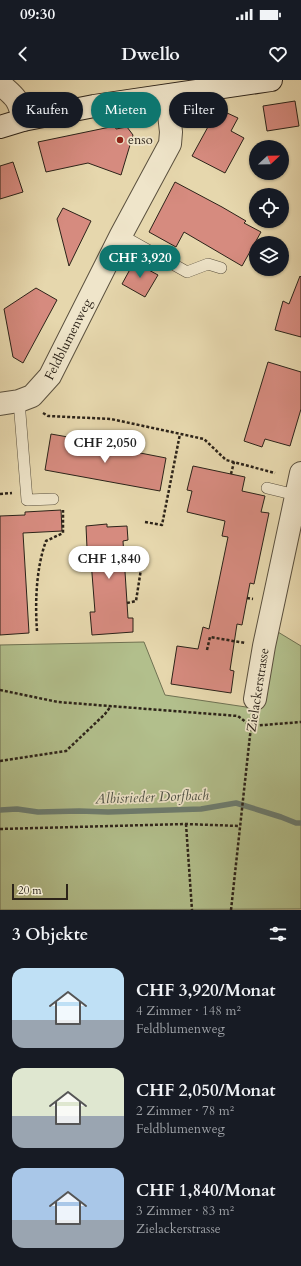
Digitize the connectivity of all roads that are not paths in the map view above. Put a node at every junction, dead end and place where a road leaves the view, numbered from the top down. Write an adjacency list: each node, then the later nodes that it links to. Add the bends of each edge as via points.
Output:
1 (272, 80): 4 (street)
2 (0, 84): 3 (street)
3 (12, 94)
4 (167, 96): 5 (street); 8 (street, Feldblumenweg, via 170,144)
5 (83, 108)
6 (12, 123): 7 (street)
7 (0, 127)
8 (121, 235): 9 (lane, via 187,272 208,264); 10 (street, Feldblumenweg, via 88,312 50,376 32,396)
9 (221, 268)
10 (9, 402): 13 (lane, via 27,500)
11 (299, 482): 12 (lane); 14 (street, Zielackerstrasse)
12 (266, 488)
13 (53, 499)
14 (255, 699)

